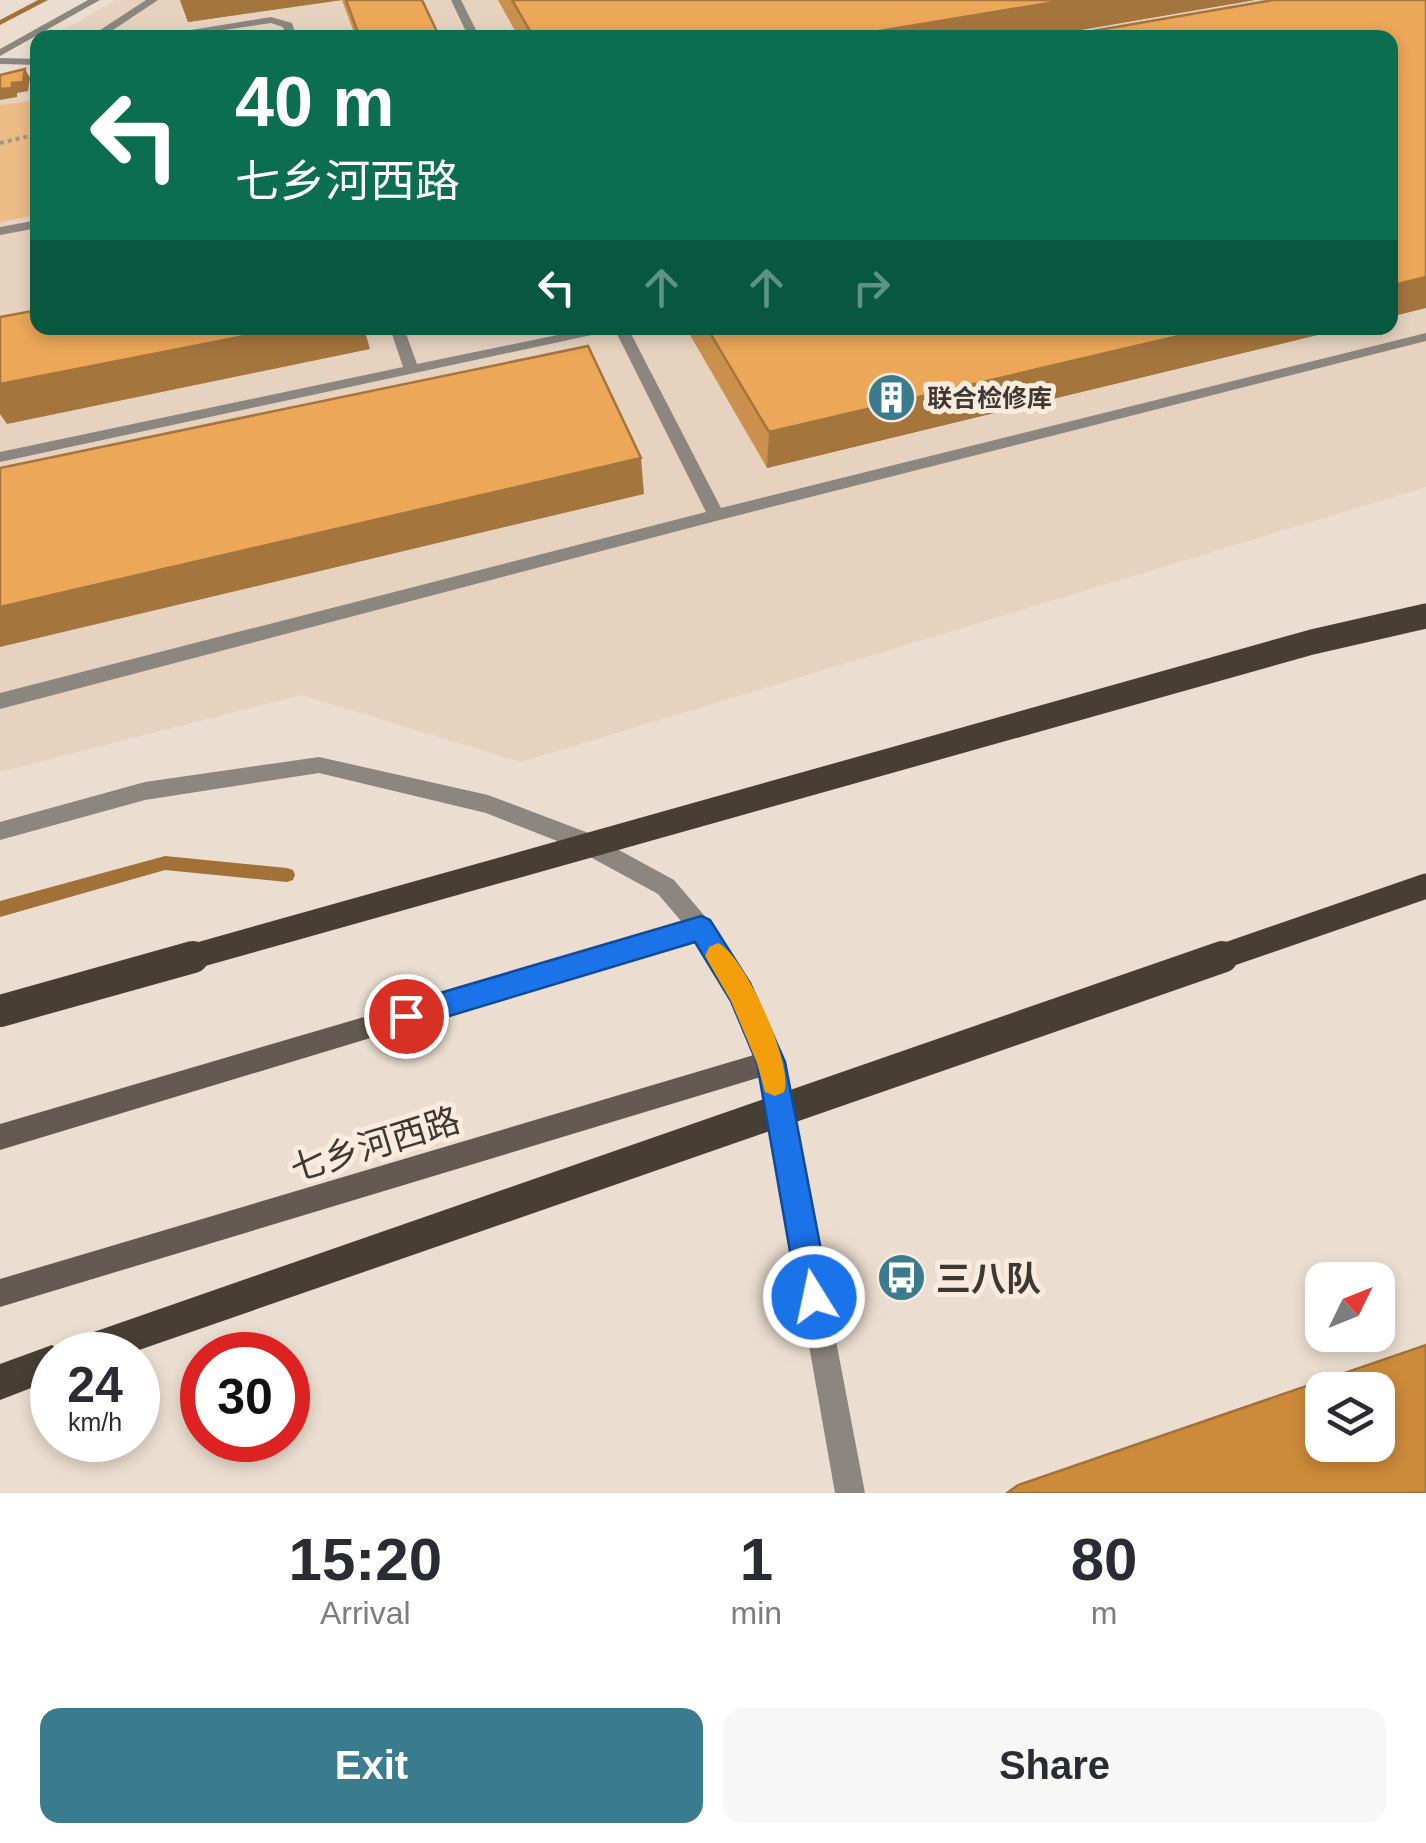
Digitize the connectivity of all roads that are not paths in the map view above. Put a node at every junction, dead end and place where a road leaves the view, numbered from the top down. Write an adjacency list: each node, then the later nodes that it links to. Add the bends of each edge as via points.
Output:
1 (94, 0): 4 (street)
2 (154, 0): 5 (street)
3 (456, 0): 8 (street)
4 (40, 30)
5 (107, 30)
6 (202, 30): 7 (street, via 272,20)
7 (290, 30)
8 (471, 30)
9 (30, 35): 10 (street)
10 (0, 52)
11 (0, 62): 12 (street)
12 (30, 62)
13 (30, 225): 14 (street)
14 (0, 231)
15 (399, 335): 19 (street)
16 (576, 335): 19 (street)
17 (625, 335): 21 (street)
18 (1426, 337): 21 (street)
19 (411, 370): 20 (street)
20 (0, 457)
21 (716, 515): 23 (street)
22 (1426, 616): 27 (main road, bridge, via 1293,647)
23 (0, 701)
24 (0, 831): 26 (street, via 145,791 318,765 488,804 578,839 666,887)
25 (1426, 886): 31 (main road, bridge)
26 (701, 928): 28 (street, via 741,992); 29 (main road)
27 (0, 1012)
28 (771, 1062): 30 (main road, 七乡河西路); 34 (street)
29 (0, 1137)
30 (0, 1293)
31 (142, 1332)
32 (30, 1371): 33 (main road)
33 (0, 1382)
34 (850, 1493)

